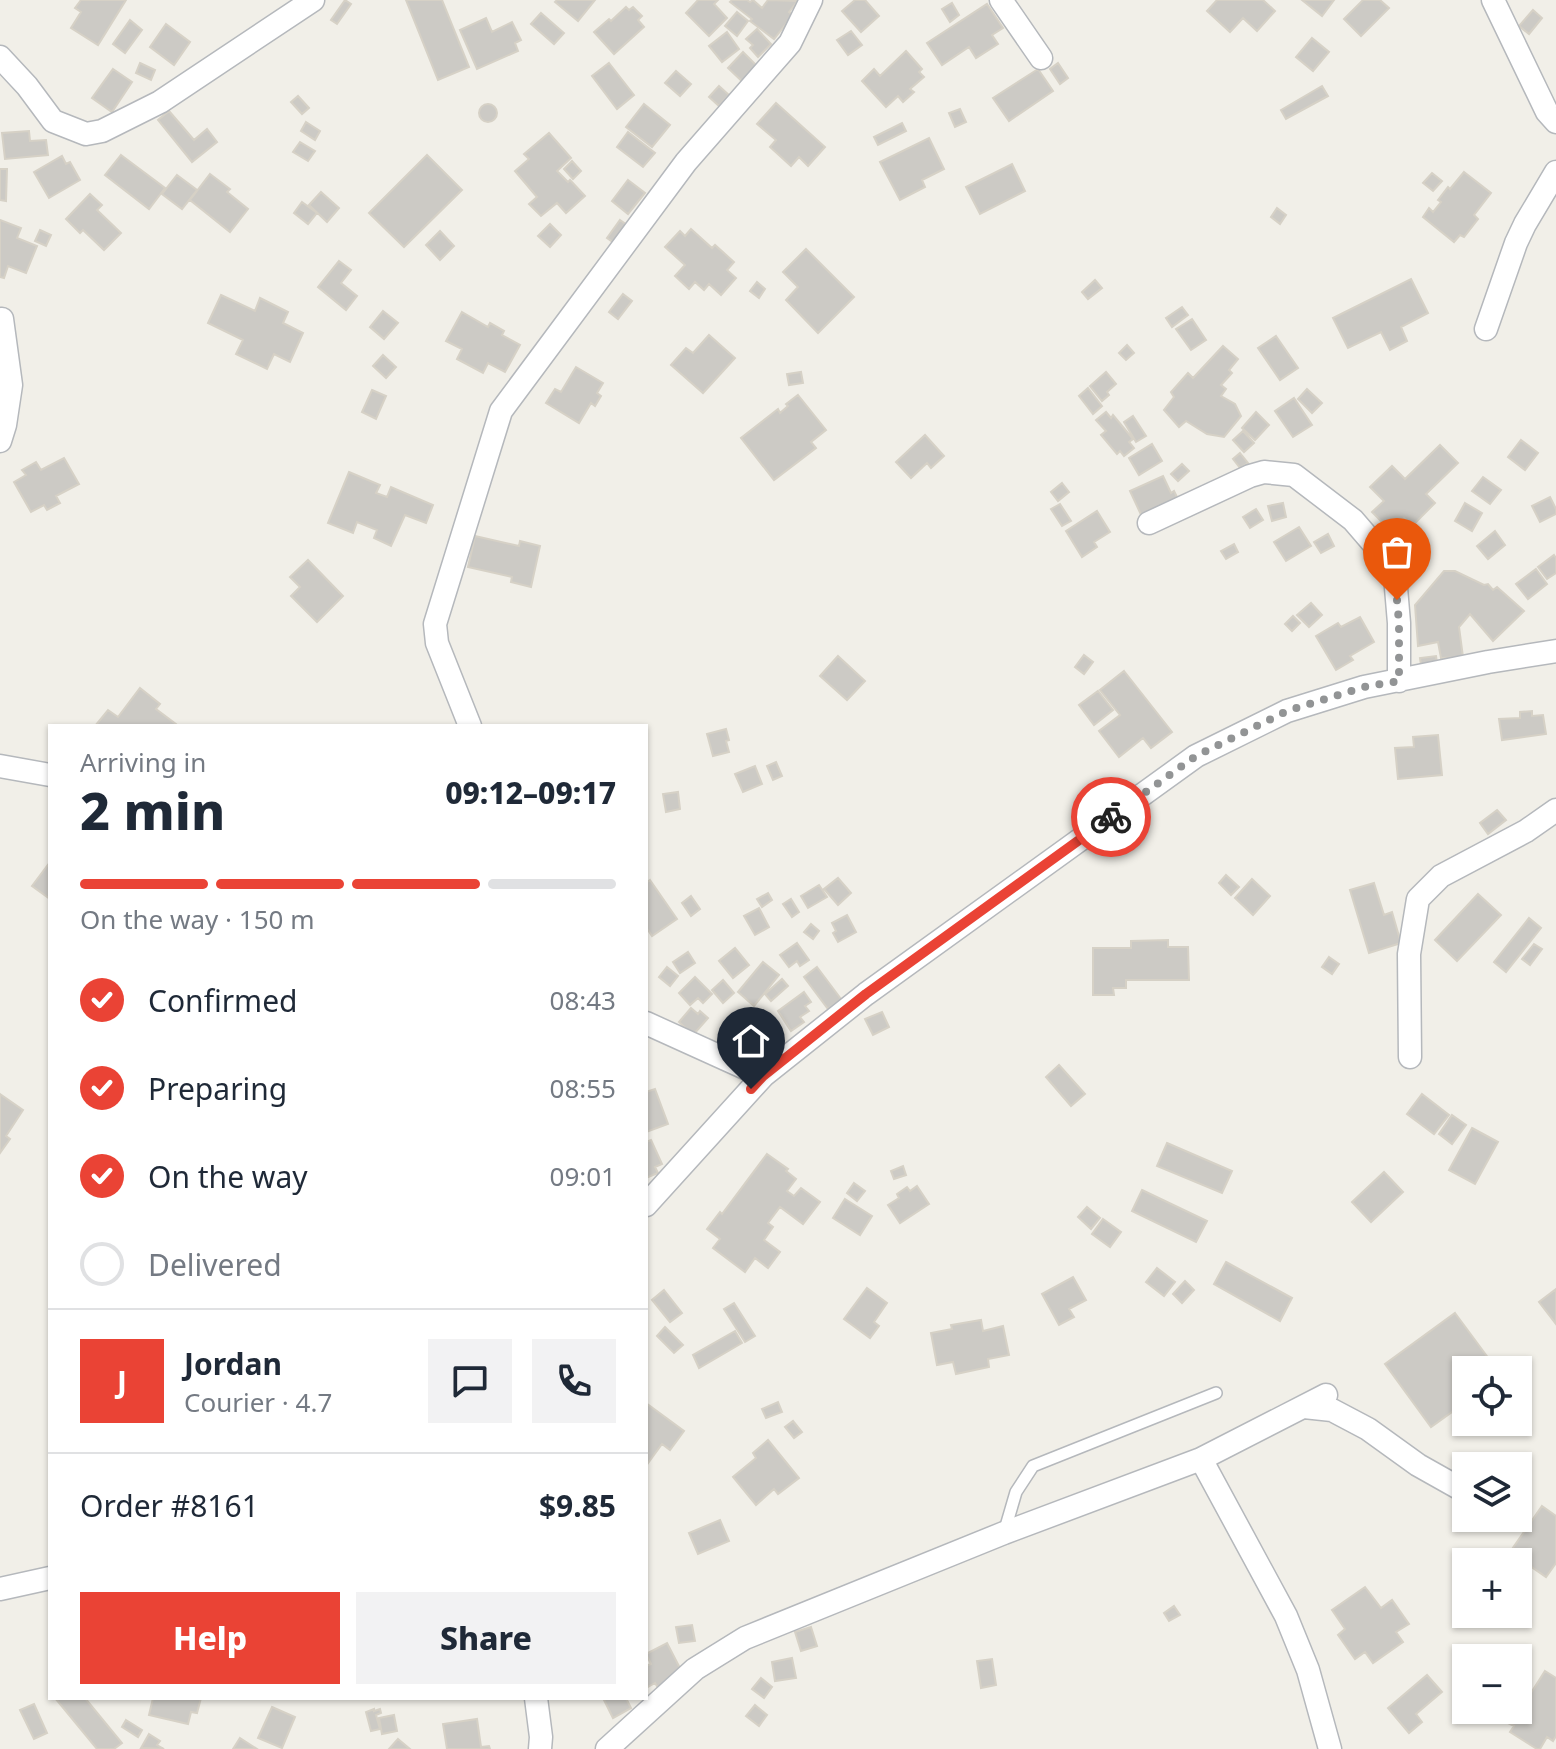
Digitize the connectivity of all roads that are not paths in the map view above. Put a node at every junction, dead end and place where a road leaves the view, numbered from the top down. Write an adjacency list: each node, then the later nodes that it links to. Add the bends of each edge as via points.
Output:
1 (313, 0): 5 (street, via 160,102 86,134 53,121)
2 (811, 0): 15 (street, via 790,43 686,162 501,411 435,624 437,643)
3 (1001, 0): 6 (street)
4 (1493, 0): 7 (street)
5 (0, 57)
6 (1041, 58)
7 (1556, 122)
8 (1556, 172): 10 (street, via 1516,243)
9 (2, 319): 11 (street, via 11,385)
10 (1486, 329)
11 (0, 441)
12 (1149, 523): 14 (street, via 1250,476 1294,475 1353,520 1395,576)
13 (1556, 651): 14 (street)
14 (1399, 681): 21 (street, via 1287,711 1196,756 866,994)
15 (469, 724)
16 (0, 766): 17 (street)
17 (48, 775)
18 (1556, 810): 20 (street, via 1441,876 1418,899 1409,954)
19 (648, 1024): 21 (street)
20 (1410, 1057)
21 (763, 1076): 22 (street)
22 (648, 1203)
23 (1216, 1393): 28 (lane, via 1033,1466 1016,1492)
24 (1326, 1395): 25 (street)
25 (1304, 1407): 26 (street); 27 (street, via 1332,1410)
26 (1201, 1459): 28 (street); 34 (street, via 1286,1616)
27 (1452, 1484)
28 (1004, 1533): 33 (street, via 745,1638 695,1669)
29 (48, 1578): 30 (street)
30 (0, 1589)
31 (536, 1700): 32 (street)
32 (540, 1749)
33 (607, 1749)
34 (1330, 1749)

